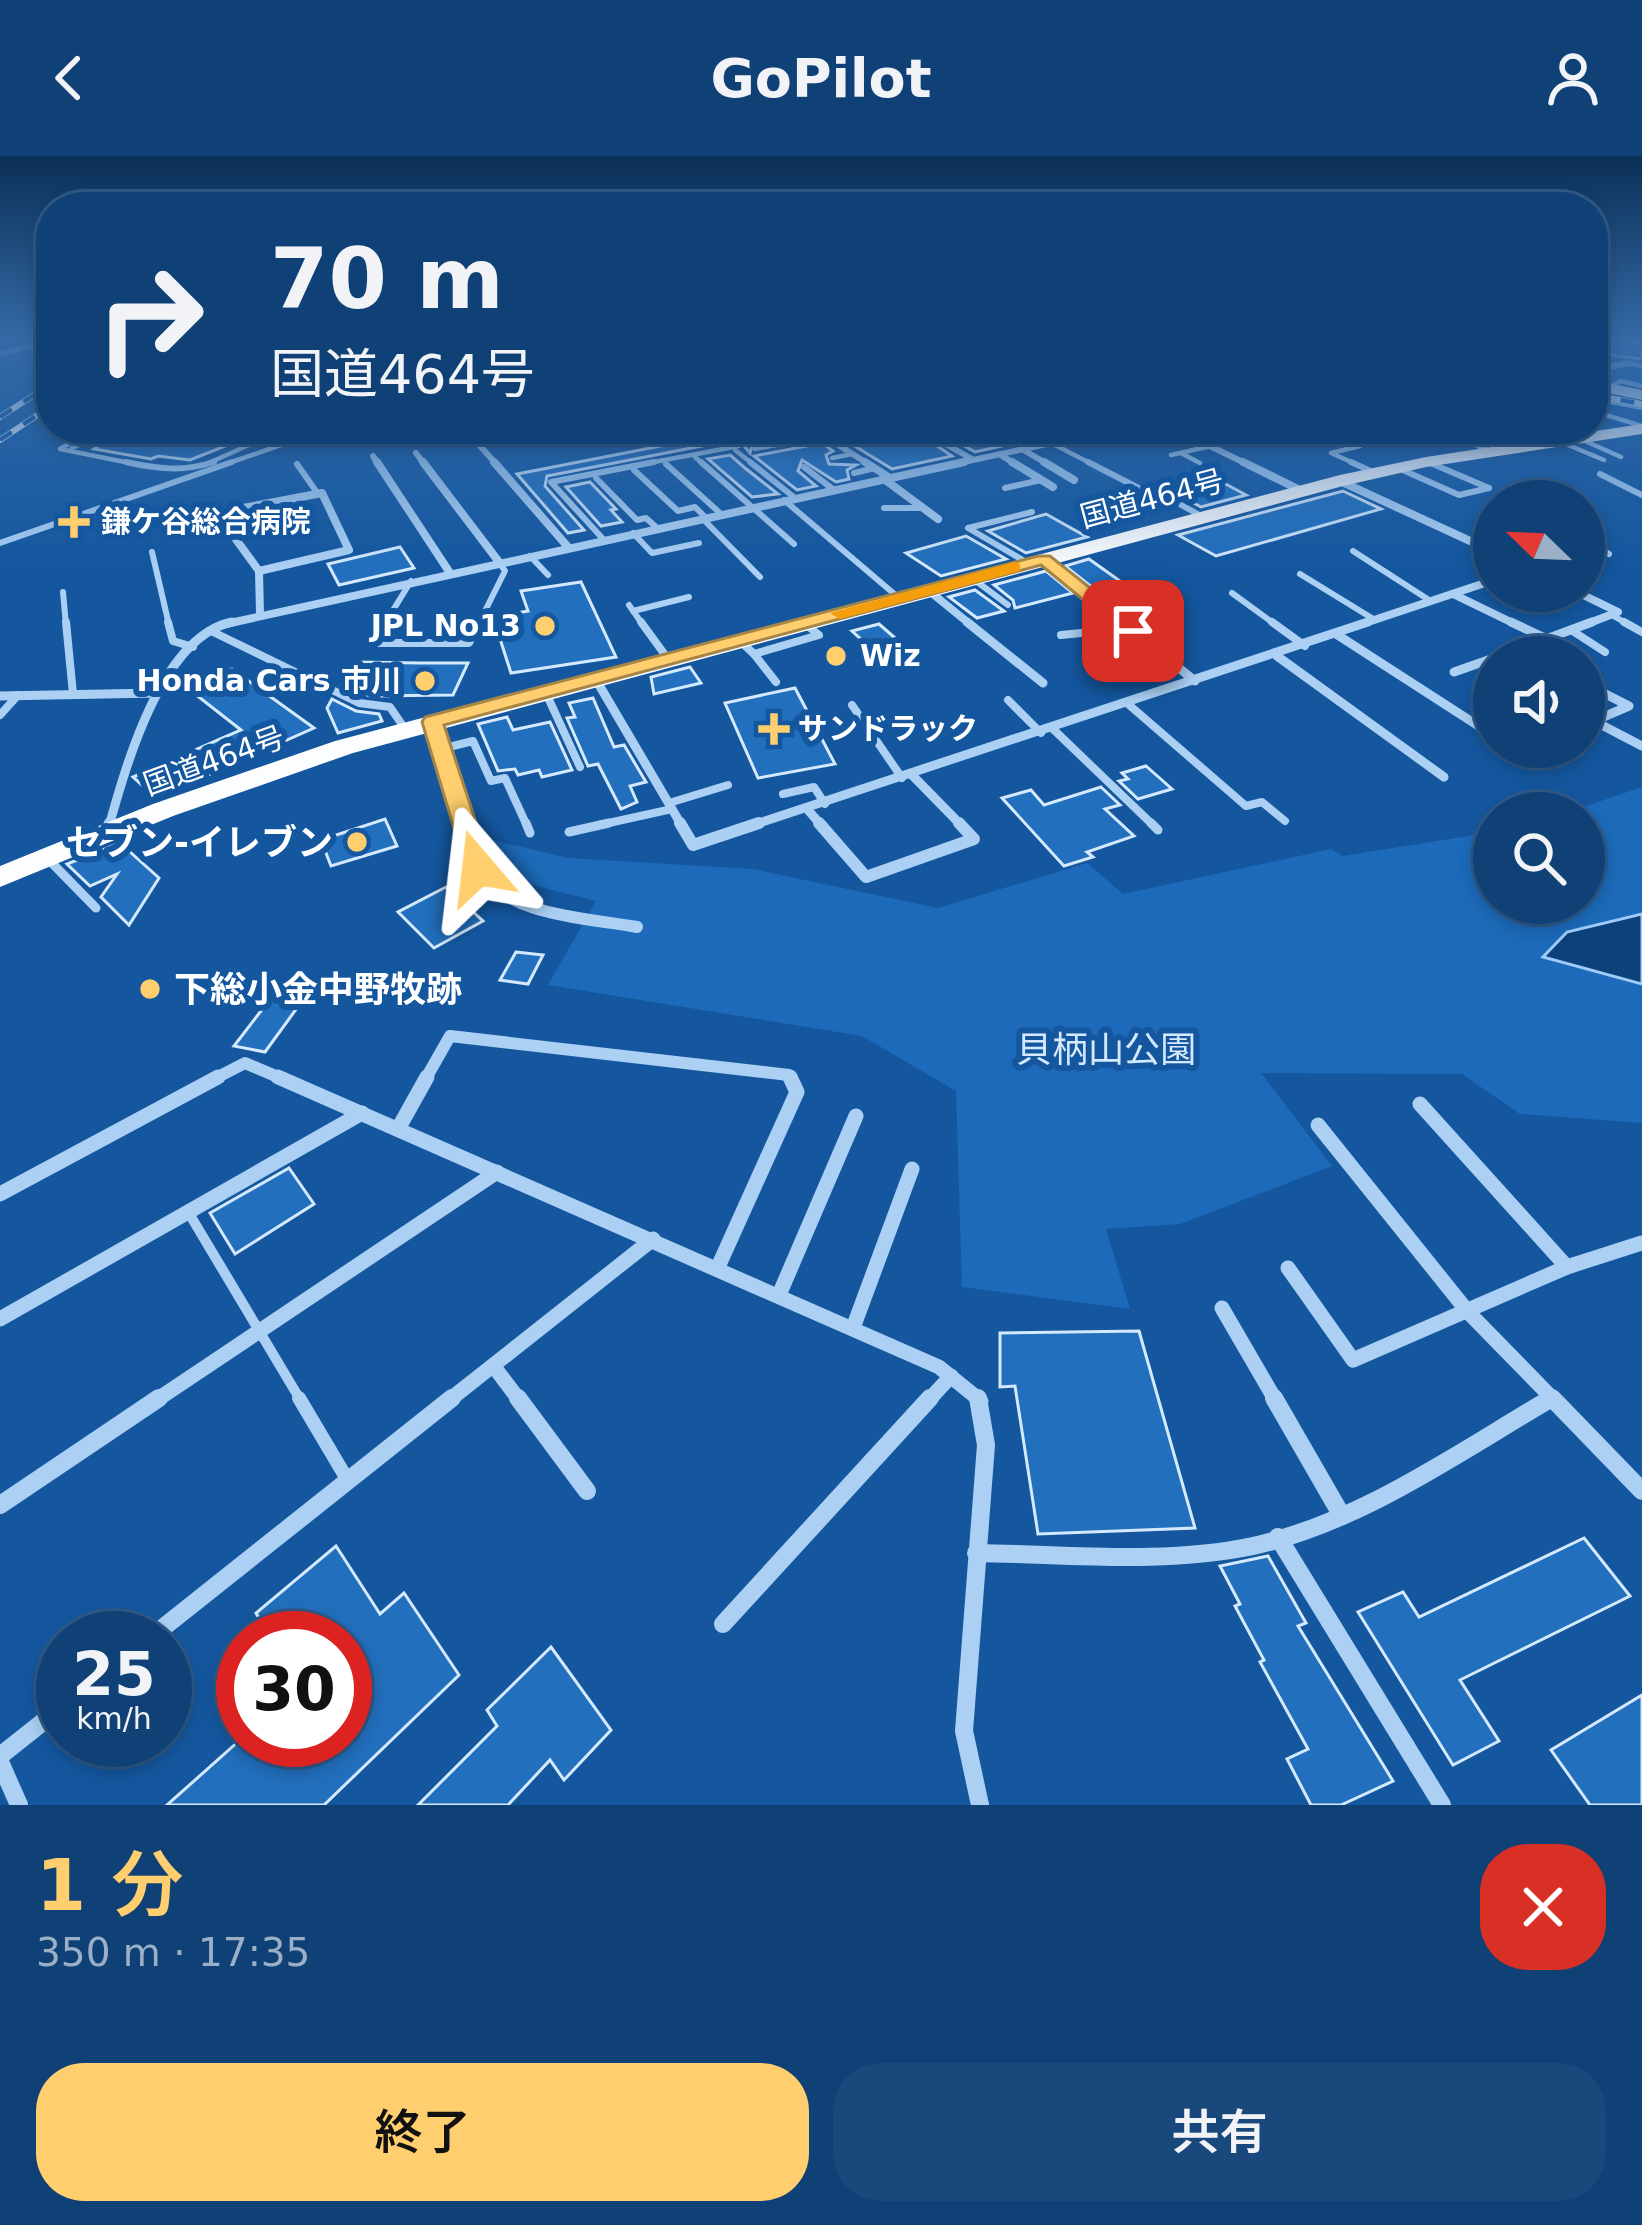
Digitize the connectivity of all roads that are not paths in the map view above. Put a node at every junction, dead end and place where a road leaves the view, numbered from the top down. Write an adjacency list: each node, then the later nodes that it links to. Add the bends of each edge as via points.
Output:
1 (1608, 415): 2 (lane)
2 (1640, 425): 3 (highway, 国道464号)
3 (1608, 431)
4 (68, 444): 24 (lane, via 60,449)
5 (82, 444): 24 (lane)
6 (254, 444): 43 (lane)
7 (281, 444): 43 (lane)
8 (478, 444): 78 (street)
9 (782, 444): 23 (lane)
10 (837, 444): 28 (street)
11 (950, 444): 35 (street)
12 (1021, 444): 22 (street)
13 (1046, 444): 22 (street)
14 (1053, 444): 61 (lane)
15 (1207, 444): 20 (street)
16 (1476, 444): 25 (street)
17 (1534, 444): 25 (highway, 国道464号)
18 (1578, 444): 36 (lane)
19 (1585, 444): 33 (lane)
20 (1211, 446): 27 (lane); 56 (street)
21 (1360, 446): 45 (lane, via 1331,453)
22 (1027, 448): 29 (street); 51 (street)
23 (755, 449)
24 (66, 451): 43 (lane)
25 (1489, 452): 37 (highway, 国道464号)
26 (416, 453): 85 (street)
27 (1180, 453): 30 (lane); 38 (lane)
28 (852, 454): 34 (lane); 42 (street)
29 (999, 454): 35 (street); 50 (street)
30 (1171, 455)
31 (373, 456): 87 (street)
32 (695, 457): 63 (lane)
33 (1621, 457)
34 (832, 458)
35 (973, 460): 49 (street)
36 (1604, 460)
37 (1426, 461): 45 (highway, 国道464号); 45 (lane, via 1489,488 1459,495)
38 (1200, 463)
39 (296, 464): 57 (lane)
40 (666, 464): 67 (lane)
41 (804, 466): 55 (lane)
42 (874, 468): 46 (lane); 49 (street)
43 (201, 470): 75 (lane)
44 (634, 470): 69 (lane, via 678,511 694,507)
45 (1386, 470): 52 (highway, 国道464号)
46 (854, 473)
47 (1600, 474): 58 (lane)
48 (596, 478): 71 (lane)
49 (887, 478): 55 (street); 65 (street)
50 (1041, 480): 53 (lane); 54 (street)
51 (1074, 480)
52 (1340, 481): 56 (highway, 国道464号); 74 (street)
53 (1005, 488)
54 (1053, 488)
55 (834, 490): 59 (street)
56 (1302, 491): 68 (highway, 国道464号)
57 (318, 494): 86 (street, via 232,510 232,534); 86 (street, via 350,550)
58 (1642, 495)
59 (795, 498): 60 (street); 73 (lane, via 737,448 551,482)
60 (784, 500): 63 (street); 99 (lane)
61 (1162, 500)
62 (1176, 502): 68 (lane)
63 (752, 508): 67 (street); 77 (lane)
64 (884, 508): 65 (lane)
65 (922, 508): 70 (street)
66 (1032, 512): 84 (lane, via 968,528)
67 (721, 514): 69 (street)
68 (1203, 517): 84 (highway, 国道464号)
69 (704, 518): 71 (street); 90 (lane)
70 (938, 519)
71 (657, 528): 72 (street)
72 (634, 533): 73 (street); 76 (lane, via 652,553)
73 (604, 540): 78 (street)
74 (1473, 542)
75 (0, 543)
76 (699, 543)
77 (794, 544)
78 (568, 548): 83 (street)
79 (1353, 551): 100 (lane)
80 (152, 552): 116 (lane, via 173,641)
81 (1605, 552): 82 (lane)
82 (1610, 554)
83 (530, 556): 85 (street); 89 (lane)
84 (1036, 561): 91 (highway, 国道464号); 102 (street)
85 (499, 562): 87 (street); 92 (lane, via 505,572 470,643 373,643)
86 (259, 571): 104 (street)
87 (450, 573): 92 (street)
88 (1300, 574): 106 (lane)
89 (548, 575)
90 (760, 577)
91 (972, 578): 94 (highway, 国道464号); 101 (lane)
92 (411, 581): 104 (street)
93 (1473, 586): 97 (street)
94 (928, 590): 99 (highway, 国道464号); 125 (street)
95 (63, 592): 128 (lane)
96 (1232, 592): 115 (lane)
97 (1452, 593): 100 (street); 112 (street)
98 (689, 598): 119 (lane, via 631,608)
99 (899, 598): 117 (highway, 国道464号, via 804,622)
100 (1430, 600): 106 (street)
101 (1008, 605)
102 (1102, 606): 111 (lane, via 1088,614 1092,632); 123 (street)
103 (1605, 606): 105 (street, via 1618,612)
104 (260, 614): 108 (street)
105 (1612, 615): 107 (street); 109 (lane)
106 (1375, 620): 110 (street)
107 (1571, 630): 113 (street); 114 (lane)
108 (211, 631): 116 (street); 140 (lane, via 359,703 390,707)
109 (1642, 632)
110 (1336, 634): 115 (street); 138 (street)
111 (1061, 635)
112 (1541, 636)
113 (1555, 636)
114 (1580, 636)
115 (1304, 646): 118 (street)
116 (193, 647): 127 (street)
117 (747, 647): 119 (highway, 国道464号); 124 (lane)
118 (1277, 656): 123 (street); 147 (street)
119 (668, 658): 122 (highway, 国道464号)
120 (1473, 666): 121 (street)
121 (1454, 672)
122 (595, 678): 126 (highway, 国道464号); 151 (street)
123 (1196, 681): 134 (street)
124 (776, 682)
125 (1043, 683)
126 (545, 691): 137 (highway, 国道464号); 145 (lane)
127 (157, 693): 128 (street); 155 (street)
128 (73, 694): 131 (street)
129 (1605, 694): 136 (street, via 1629,706)
130 (0, 695): 131 (street)
131 (18, 695): 135 (lane)
132 (1008, 700): 142 (lane)
133 (852, 704): 146 (lane)
134 (1128, 704): 141 (street); 153 (lane, via 1246,806 1262,802)
135 (0, 716)
136 (1605, 716)
137 (432, 722): 140 (highway, 国道464号); 144 (street)
138 (1473, 722)
139 (1605, 727): 143 (street)
140 (405, 729): 155 (highway, 国道464号)
141 (1053, 729): 142 (street); 154 (lane)
142 (1041, 733): 146 (street)
143 (1642, 746)
144 (441, 748): 157 (lane, via 473,741 490,781 505,778); 161 (street, via 487,880 531,904)
145 (580, 767)
146 (907, 776): 150 (street); 152 (street, via 974,839 866,877)
147 (1444, 777)
148 (728, 785): 151 (lane)
149 (783, 794): 150 (lane, via 814,787)
150 (825, 804): 152 (street)
151 (671, 806): 152 (street, via 693,845); 156 (lane)
152 (808, 810)
153 (1286, 821)
154 (1158, 830)
155 (107, 832): 158 (highway, 国道464号)
156 (568, 832)
157 (530, 833)
158 (46, 857): 159 (highway, 国道464号); 160 (lane)
159 (0, 877)
160 (96, 908)
161 (638, 926)
162 (1420, 1104): 174 (street)
163 (362, 1113): 166 (street); 169 (street, via 245,1063); 170 (street)
164 (856, 1116): 176 (street)
165 (1318, 1124): 178 (street)
166 (398, 1129): 168 (street); 173 (street, via 450,1036 789,1075 797,1092)
167 (912, 1168): 180 (street)
168 (497, 1172): 171 (street); 181 (street)
169 (2, 1187)
170 (188, 1210): 179 (street); 181 (lane)
171 (653, 1239): 173 (street); 182 (street)
172 (1642, 1243): 174 (street)
173 (718, 1267): 176 (street)
174 (1567, 1267): 178 (street)
175 (1288, 1268): 178 (street, via 1353,1360)
176 (779, 1295): 180 (street)
177 (1222, 1308): 189 (street)
178 (1468, 1312): 184 (street)
179 (0, 1319)
180 (853, 1328): 183 (street)
181 (260, 1332): 185 (lane); 188 (street)
182 (496, 1367): 185 (street); 186 (street)
183 (951, 1376): 191 (street, via 981,1401 986,1445); 193 (street)
184 (1550, 1399): 187 (street); 189 (street)
185 (349, 1482): 192 (street)
186 (587, 1491)
187 (1642, 1492)
188 (0, 1504)
189 (1342, 1516): 190 (street)
190 (1278, 1537): 191 (street, via 1210,1553); 198 (street)
191 (976, 1553): 197 (street, via 964,1731)
192 (184, 1611)
193 (723, 1624)
194 (36, 1729): 195 (street)
195 (0, 1759): 196 (street)
196 (19, 1805)
197 (980, 1805)
198 (1441, 1805)

